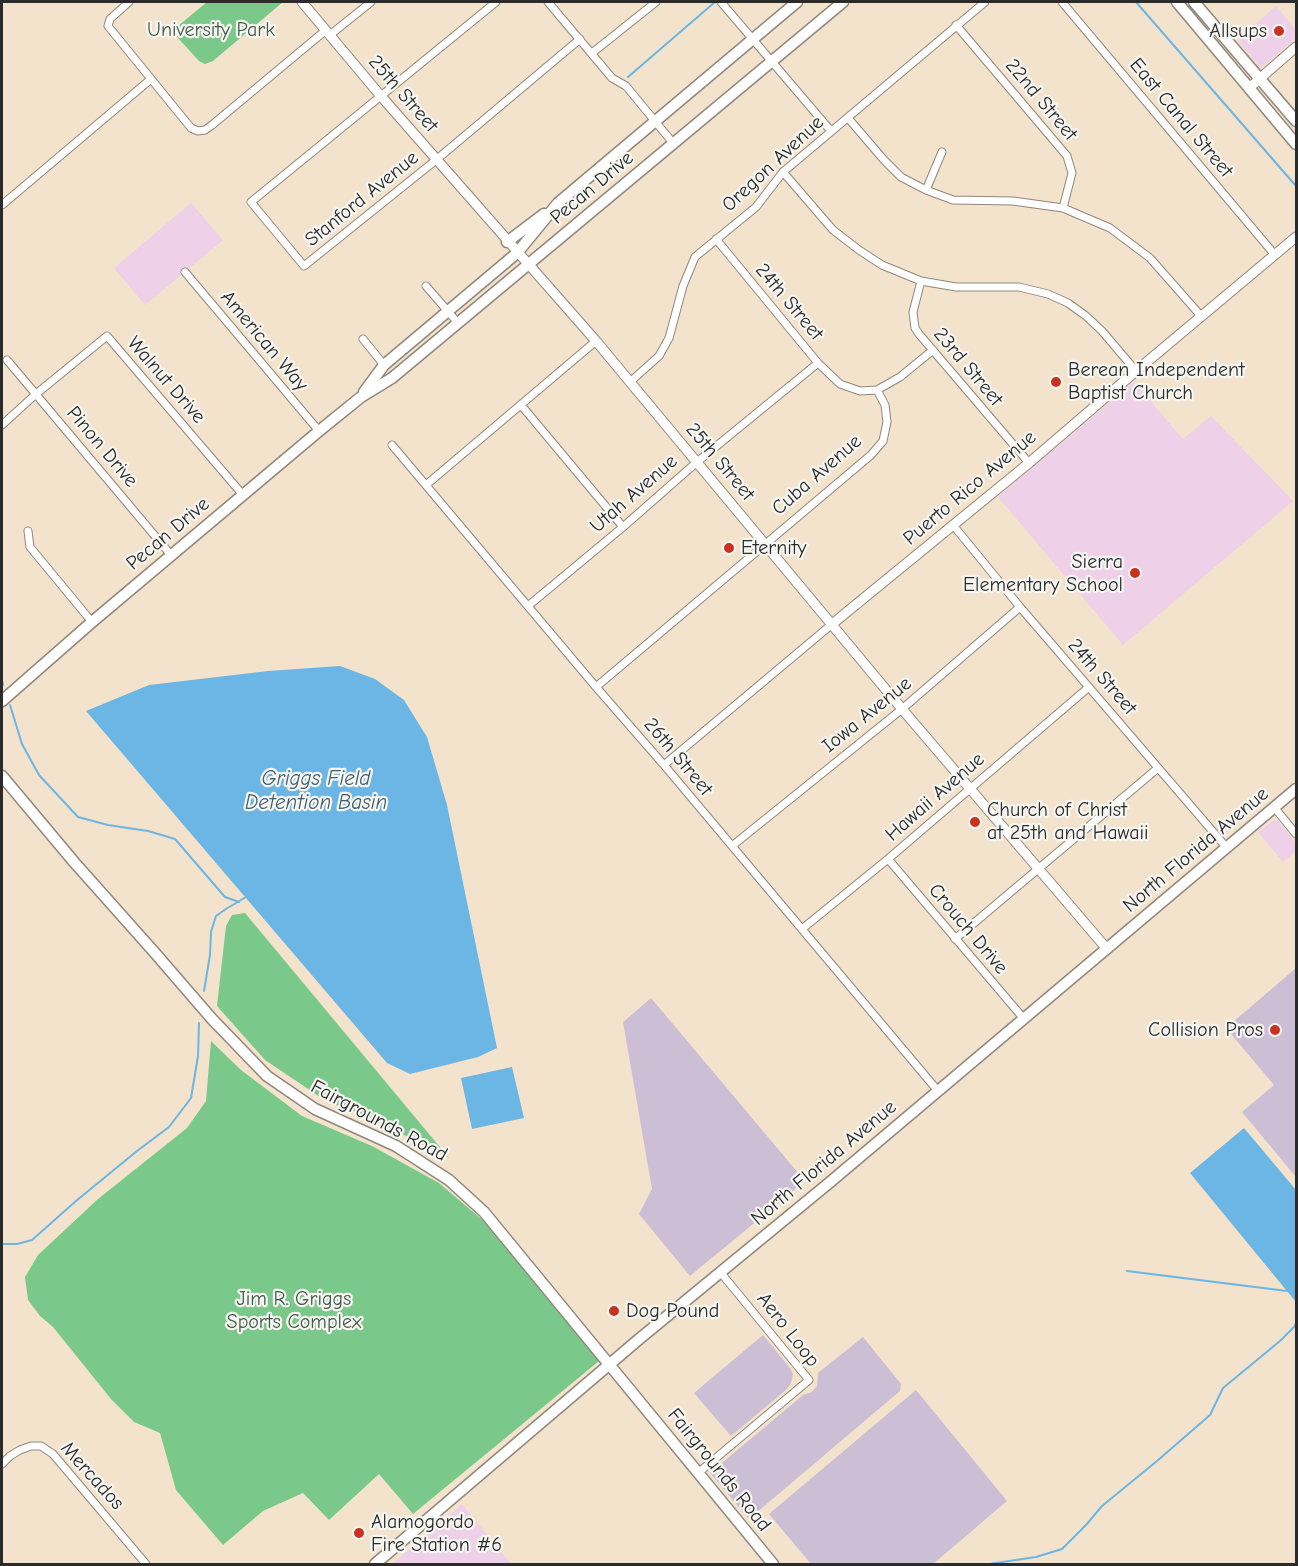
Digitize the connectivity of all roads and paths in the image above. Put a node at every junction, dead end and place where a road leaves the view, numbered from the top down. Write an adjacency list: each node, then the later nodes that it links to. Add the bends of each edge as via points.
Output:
1 (129, 2): 22 (street, via 110,19 108,26)
2 (302, 2): 15 (street, 25th Street)
3 (371, 2): 15 (street)
4 (496, 2): 24 (street)
5 (548, 2): 16 (street)
6 (656, 2): 19 (street)
7 (721, 2): 17 (street)
8 (797, 2): 17 (main road, Pecan Drive)
9 (843, 2): 20 (main road, Pecan Drive)
10 (985, 2): 14 (street, Oregon Avenue)
11 (1062, 2): 42 (street, East Canal Street)
12 (1177, 2): 23 (main road)
13 (1194, 2): 21 (main road)
14 (956, 25): 25 (street, Oregon Avenue); 37 (street, 22nd Street, via 1067,156 1072,173)
15 (328, 33): 22 (street, via 205,130 191,128); 24 (street, 25th Street)
16 (580, 39): 19 (street); 32 (street, Stanford Avenue)
17 (753, 39): 20 (street); 26 (main road, Pecan Drive)
18 (1296, 47): 21 (street)
19 (592, 53): 26 (street)
20 (771, 61): 28 (street); 29 (main road, Pecan Drive)
21 (1261, 78): 23 (street); 27 (main road)
22 (151, 79): 36 (street)
23 (1248, 88): 30 (main road)
24 (380, 95): 32 (street, 25th Street); 32 (street, Stanford Avenue, via 251,202 304,266)
25 (848, 118): 28 (street, Oregon Avenue); 34 (street, via 902,177)
26 (656, 121): 29 (street); 35 (main road, Pecan Drive)
27 (1296, 121)
28 (831, 131): 33 (street, Oregon Avenue)
29 (673, 143): 43 (main road, Pecan Drive)
30 (1296, 144)
31 (942, 152): 34 (street)
32 (436, 160): 40 (street, 25th Street)
33 (783, 172): 39 (street, Oregon Avenue, via 756,207); 45 (street, via 833,230 882,265)
34 (926, 190): 37 (street, via 953,200 1013,201)
35 (558, 203): 40 (main road); 41 (main road, Pecan Drive)
36 (2, 205)
37 (1063, 208): 48 (street, via 1110,228 1150,258)
38 (1296, 237): 42 (street, Puerto Rico Avenue)
39 (716, 239): 54 (street, 24th Street); 57 (street, Oregon Avenue, via 695,257 669,338 659,356)
40 (507, 242): 41 (street, 25th Street)
41 (517, 253): 43 (street, 25th Street); 47 (main road, Pecan Drive)
42 (1275, 255): 48 (street, Puerto Rico Avenue)
43 (529, 264): 49 (main road, Pecan Drive); 51 (street, 25th Street)
44 (185, 272): 63 (street, American Way)
45 (921, 281): 52 (street, 23rd Street, via 913,312 915,328); 56 (street, via 956,287 1019,287 1048,294 1086,316)
46 (426, 286): 47 (street)
47 (448, 311): 49 (street); 55 (main road, Pecan Drive)
48 (1201, 316): 56 (street, Puerto Rico Avenue)
49 (458, 323): 60 (main road, Pecan Drive, via 392,378)
50 (363, 339): 55 (street)
51 (596, 341): 57 (street, 25th Street); 61 (street)
52 (933, 350): 58 (street); 66 (street, 23rd Street)
53 (7, 360): 59 (street, Pinon Drive)
54 (818, 363): 58 (street, 24th Street, via 840,384 860,391); 65 (street, Utah Avenue)
55 (384, 365): 60 (main road, Pecan Drive)
56 (1136, 371): 66 (street, Puerto Rico Avenue)
57 (630, 382): 65 (street, 25th Street)
58 (877, 390): 72 (street, Cuba Avenue, via 885,405 887,422 883,441)
59 (36, 394): 62 (street, Walnut Drive); 68 (street, Walnut Drive, via 107,336); 73 (street, Pinon Drive)
60 (361, 397): 63 (main road, Pecan Drive)
61 (521, 405): 67 (street); 70 (street)
62 (2, 425)
63 (319, 431): 68 (main road, Pecan Drive)
64 (392, 445): 67 (street, 26th Street)
65 (697, 462): 70 (street, Utah Avenue); 72 (street, 25th Street)
66 (1029, 463): 69 (street, Puerto Rico Avenue)
67 (426, 485): 74 (street, 26th Street)
68 (243, 495): 73 (main road, Pecan Drive)
69 (953, 525): 75 (street, 24th Street); 77 (street, Puerto Rico Avenue)
70 (623, 527): 74 (street, Utah Avenue)
71 (28, 531): 76 (street, via 30,547)
72 (764, 544): 77 (street, 25th Street); 78 (street, Cuba Avenue)
73 (171, 555): 76 (main road, Pecan Drive)
74 (528, 606): 78 (street, 26th Street)
75 (1020, 607): 79 (street, 24th Street); 81 (street, Iowa Avenue)
76 (92, 622): 80 (main road, Pecan Drive)
77 (831, 625): 81 (street, 25th Street); 82 (street, Puerto Rico Avenue)
78 (596, 687): 82 (street, 26th Street)
79 (1089, 687): 83 (street, 24th Street); 85 (street, Hawaii Avenue)
80 (2, 700)
81 (902, 709): 85 (street, 25th Street); 89 (street, Iowa Avenue)
82 (664, 765): 89 (street, 26th Street)
83 (1158, 768): 90 (street, 24th Street); 92 (street)
84 (2, 776): 99 (main road, Fairgrounds Road, via 212,1019 267,1076 315,1109 396,1146 449,1180 484,1212)
85 (969, 789): 91 (street, Hawaii Avenue); 92 (street, 25th Street)
86 (1296, 789): 87 (main road, North Florida Avenue)
87 (1274, 807): 88 (street); 90 (main road, North Florida Avenue)
88 (1296, 834)
89 (732, 846): 93 (street, 26th Street)
90 (1227, 848): 95 (main road, North Florida Avenue)
91 (888, 859): 93 (street, Hawaii Avenue); 94 (street, Crouch Drive)
92 (1038, 869): 94 (street); 95 (street, 25th Street)
93 (802, 929): 97 (street, 26th Street)
94 (955, 939): 96 (street, Crouch Drive)
95 (1107, 949): 96 (main road, North Florida Avenue)
96 (1024, 1019): 97 (main road, North Florida Avenue)
97 (938, 1091): 98 (main road, North Florida Avenue)
98 (721, 1273): 99 (main road, North Florida Avenue); 101 (street, Aero Loop, via 809,1380)
99 (609, 1364): 101 (main road, Fairgrounds Road); 103 (main road, North Florida Avenue)
100 (2, 1464): 102 (street, Mercados, via 31,1446 41,1446 53,1454)
101 (698, 1473): 104 (main road, Fairgrounds Road)
102 (146, 1564)
103 (375, 1564)
104 (773, 1564)

